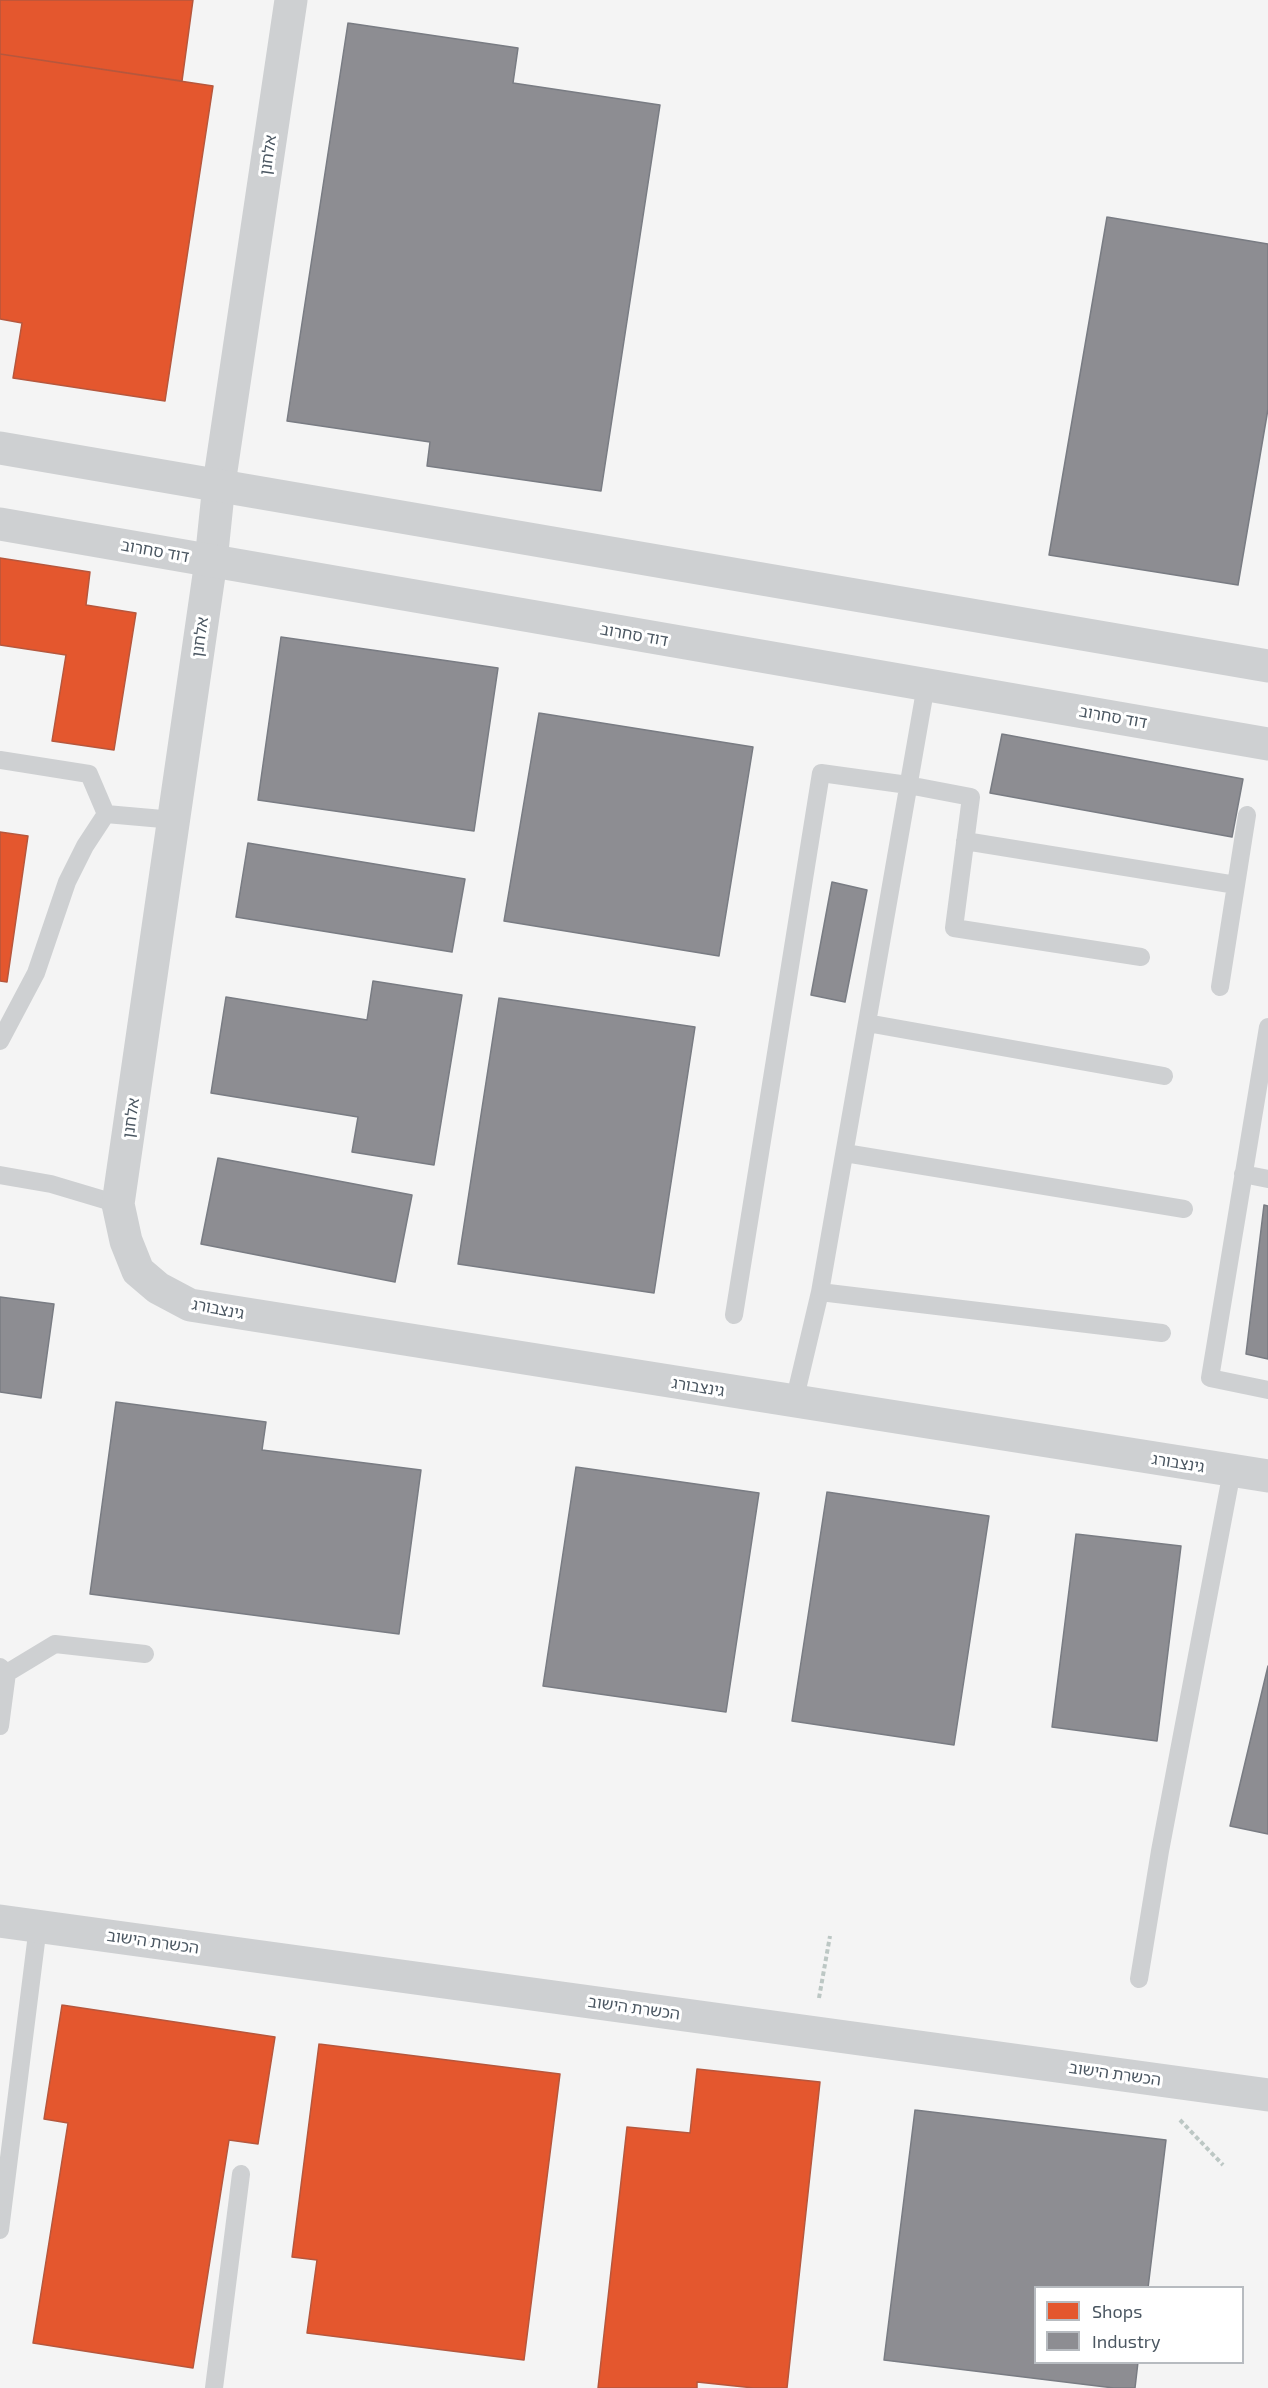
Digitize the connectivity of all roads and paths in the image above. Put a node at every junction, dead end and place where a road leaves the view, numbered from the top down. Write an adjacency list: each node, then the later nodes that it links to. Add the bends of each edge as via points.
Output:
1 (291, 0): 3 (street, אלחנן)
2 (0, 448): 3 (street)
3 (219, 484): 5 (street, אלחנן); 6 (street)
4 (0, 524): 5 (street, דוד סחרוב)
5 (211, 561): 7 (street, דוד סחרוב); 13 (street, אלחנן)
6 (1268, 666)
7 (926, 685): 8 (street, דוד סחרוב); 10 (lane)
8 (1268, 744)
9 (0, 760): 11 (lane, via 89,774)
10 (908, 785): 14 (lane, via 971,797); 18 (lane); 30 (lane, via 821,773)
11 (106, 814): 13 (lane); 20 (lane, via 67,882 36,973)
12 (1247, 815): 15 (lane)
13 (174, 820): 26 (street, אלחנן)
14 (965, 840): 15 (lane); 16 (lane, via 954,928)
15 (1236, 885): 17 (lane)
16 (1141, 957)
17 (1220, 987)
18 (867, 1023): 21 (lane); 22 (lane)
19 (1268, 1027): 23 (lane)
20 (0, 1041)
21 (1164, 1076)
22 (845, 1153): 27 (lane); 29 (lane)
23 (1243, 1174): 25 (lane); 32 (lane, via 1210,1378)
24 (0, 1175): 26 (lane, via 51,1184)
25 (1268, 1179)
26 (118, 1204): 28 (street, אלחנן)
27 (1184, 1209)
28 (138, 1271): 33 (street, גינצבורג, via 158,1288 190,1305)
29 (820, 1292): 31 (lane); 33 (lane)
30 (734, 1315)
31 (1162, 1333)
32 (1268, 1390)
33 (794, 1402): 34 (street, גינצבורג)
34 (1232, 1471): 35 (street, גינצבורג); 42 (lane)
35 (1268, 1476)
36 (145, 1654): 37 (lane, via 55,1644)
37 (4, 1670): 38 (lane)
38 (0, 1726)
39 (0, 1921): 40 (street, הכשרת הישוב)
40 (38, 1926): 43 (street, הכשרת הישוב); 46 (lane)
41 (830, 1936): 43 (path)
42 (1138, 1979)
43 (813, 2032): 44 (street, הכשרת הישוב)
44 (1268, 2095)
45 (241, 2174): 47 (lane)
46 (0, 2230)
47 (214, 2388)

